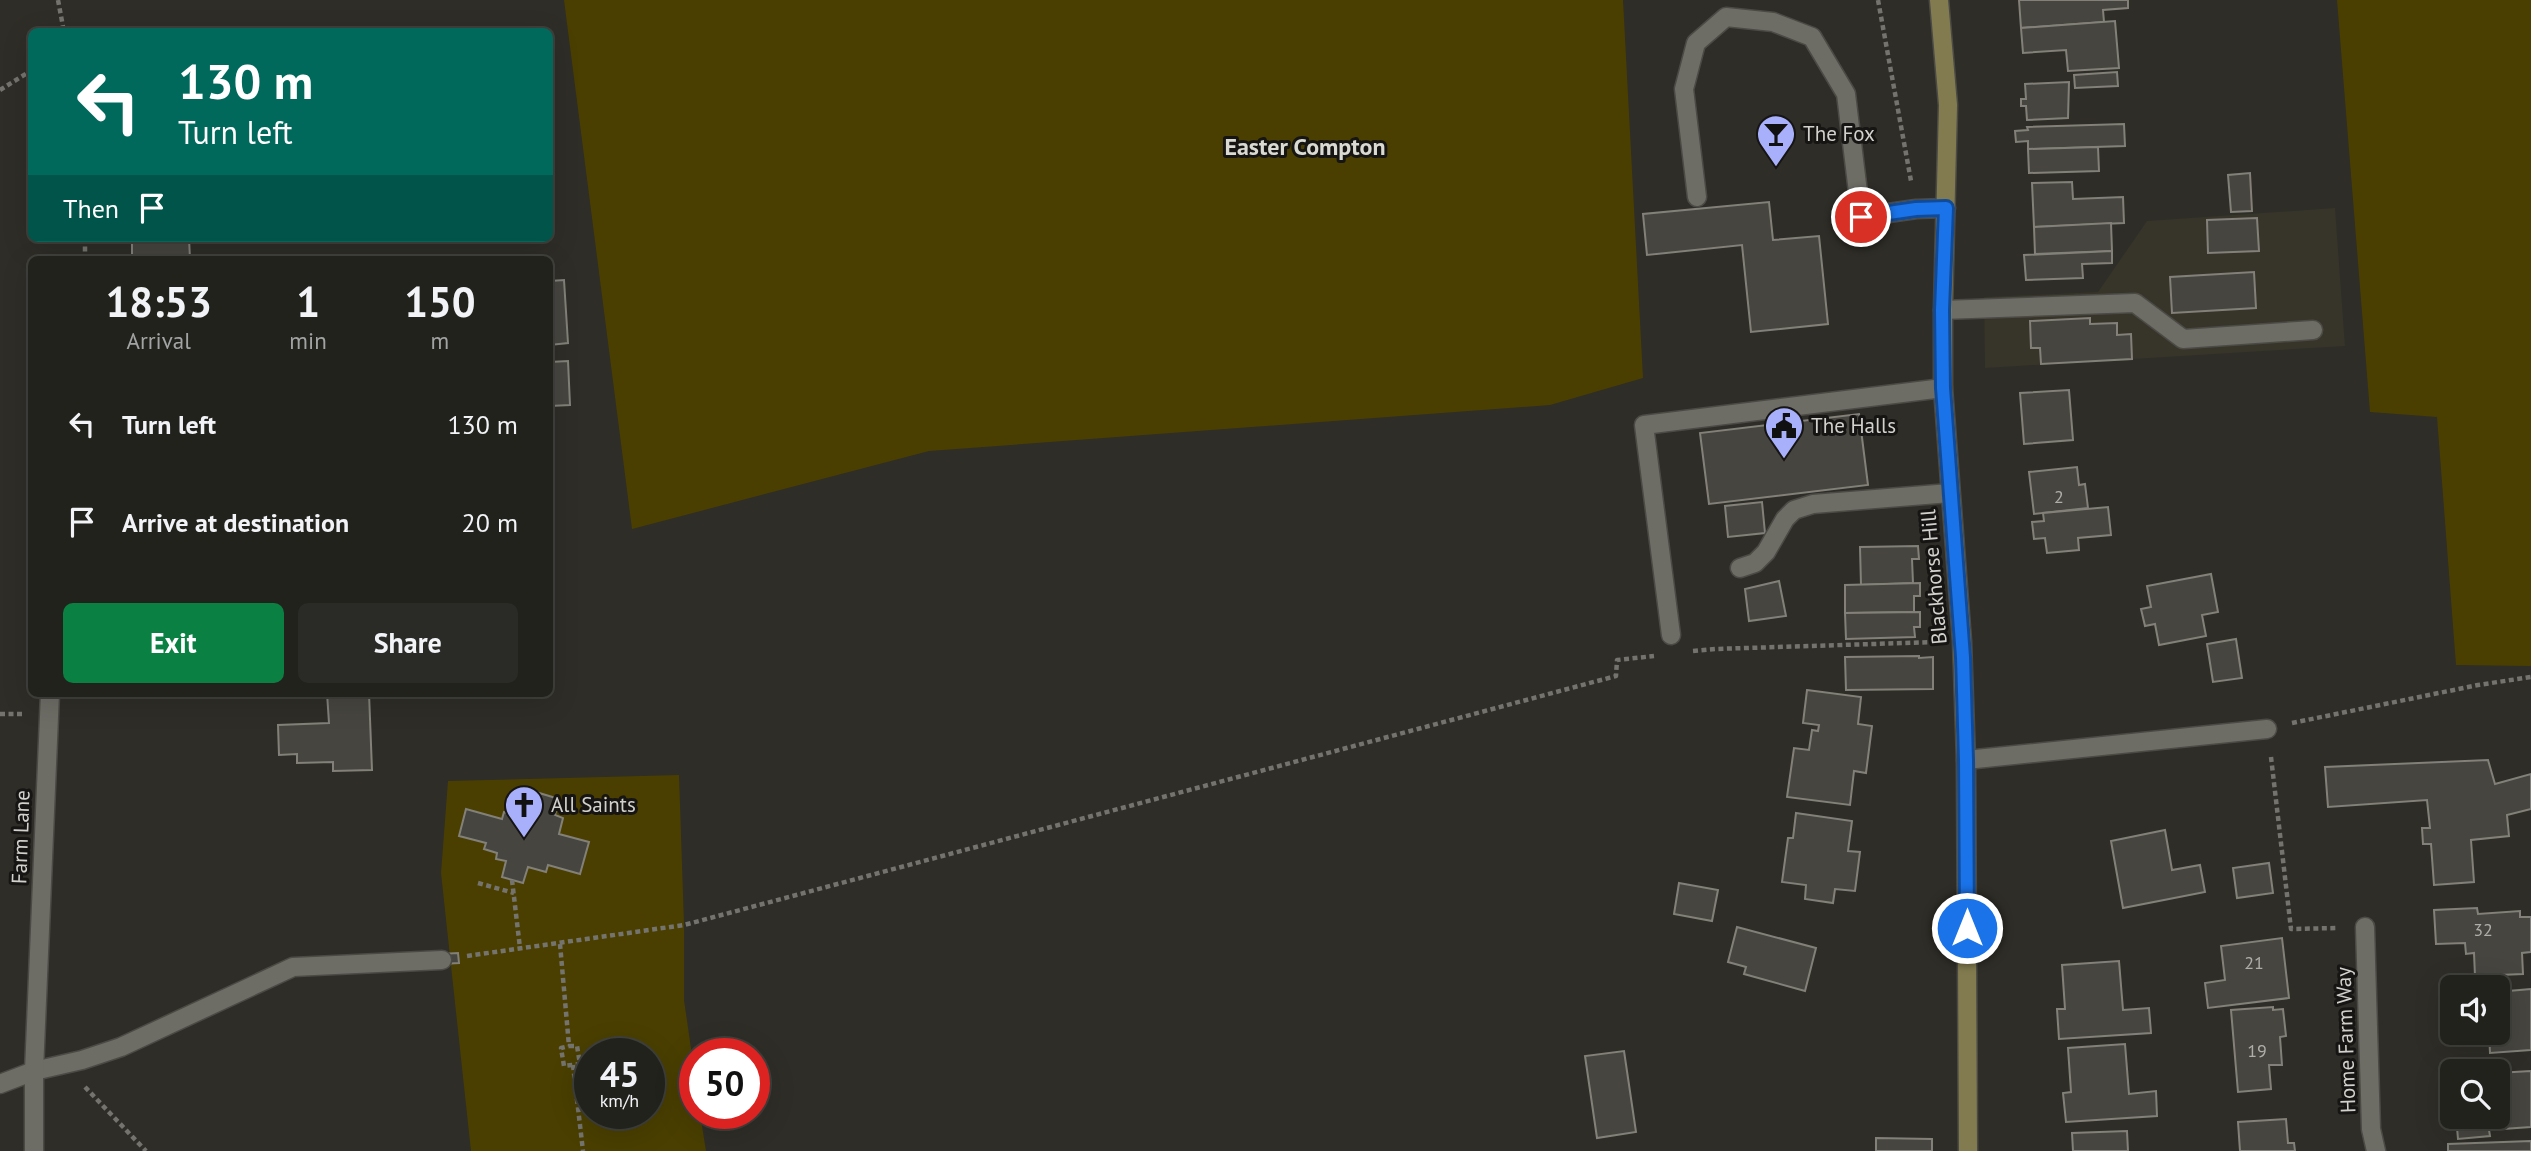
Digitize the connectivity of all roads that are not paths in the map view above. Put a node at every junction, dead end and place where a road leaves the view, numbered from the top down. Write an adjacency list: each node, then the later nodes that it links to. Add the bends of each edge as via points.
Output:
1 (1939, 0): 3 (main road, Blackhorse Hill, via 1948,105)
2 (1697, 197): 3 (street, via 1684,89 1696,43 1726,17 1773,22 1812,37 1846,94 1861,217)
3 (1946, 208): 4 (main road, Blackhorse Hill)
4 (1942, 310): 5 (street, via 2135,303 2183,339); 6 (main road, Blackhorse Hill)
5 (2314, 330)
6 (1943, 388): 7 (main road, Blackhorse Hill); 9 (street, via 1644,425)
7 (1950, 492): 8 (street, via 1813,504 1794,510 1755,564); 12 (main road, Blackhorse Hill)
8 (1740, 568)
9 (1671, 635)
10 (50, 697): 15 (street, Farm Lane)
11 (2267, 729): 12 (street)
12 (1966, 760): 18 (main road, Blackhorse Hill)
13 (2365, 927): 19 (street, Home Farm Way, via 2371,1129)
14 (450, 959): 15 (street, via 293,967 121,1047)
15 (34, 1071): 16 (street); 17 (street, Farm Lane)
16 (0, 1084)
17 (34, 1151)
18 (1968, 1151)
19 (2376, 1151)

